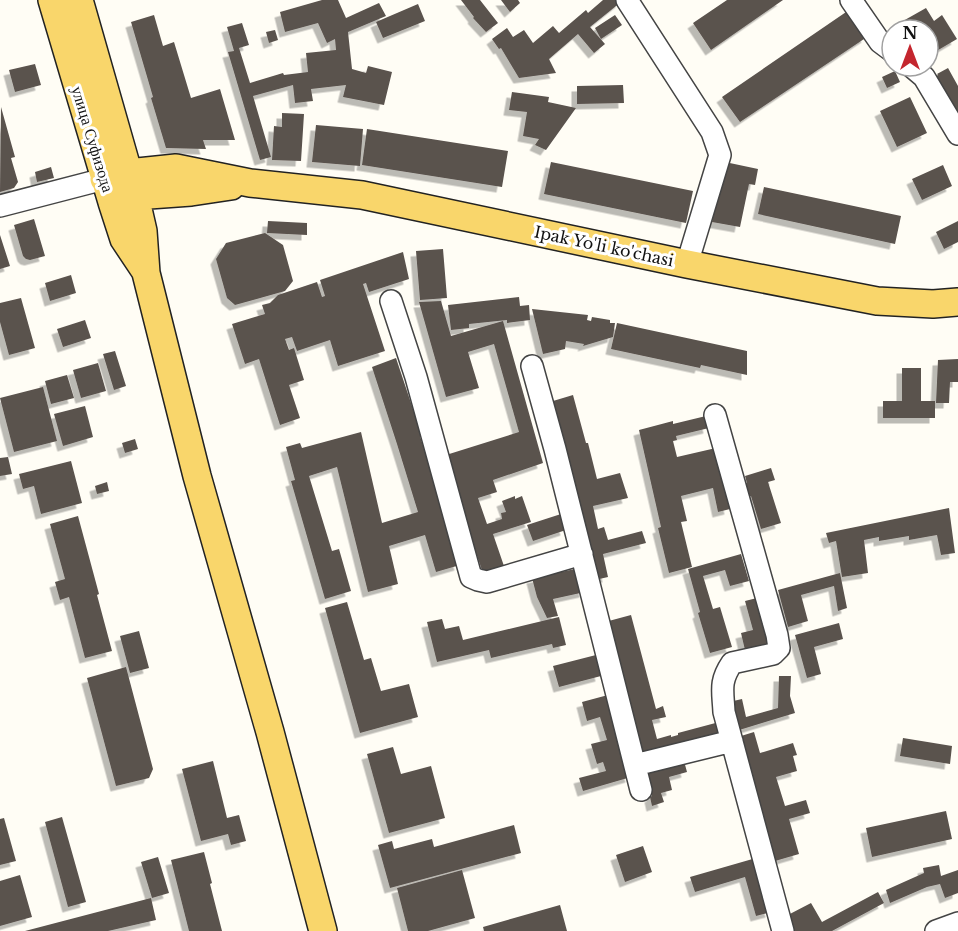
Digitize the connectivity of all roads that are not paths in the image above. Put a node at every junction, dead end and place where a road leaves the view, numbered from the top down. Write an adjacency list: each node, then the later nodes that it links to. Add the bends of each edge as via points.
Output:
1 (52, 0): 8 (main road, улица Суфизода)
2 (79, 0): 8 (main road, улица Суфизода)
3 (627, 0): 10 (street, via 712,132 720,154)
4 (851, 0): 5 (street)
5 (880, 42)
6 (925, 78): 7 (street)
7 (958, 134)
8 (120, 188): 9 (street); 10 (main road, Ipak Yo'li ko'chasi, via 176,168 250,183 362,195); 20 (main road, via 143,231 146,273 197,476)
9 (0, 206)
10 (687, 264): 12 (main road, Ipak Yo'li ko'chasi, via 877,301)
11 (391, 301): 15 (street, via 471,577 488,582)
12 (958, 302)
13 (532, 366): 15 (street)
14 (715, 415): 16 (street, via 779,648 772,654 732,663 725,674 724,712)
15 (582, 554): 17 (street)
16 (732, 741): 17 (street); 21 (street)
17 (635, 765): 18 (street)
18 (641, 789)
19 (958, 923): 22 (street)
20 (323, 931)
21 (783, 931)
22 (936, 931)

